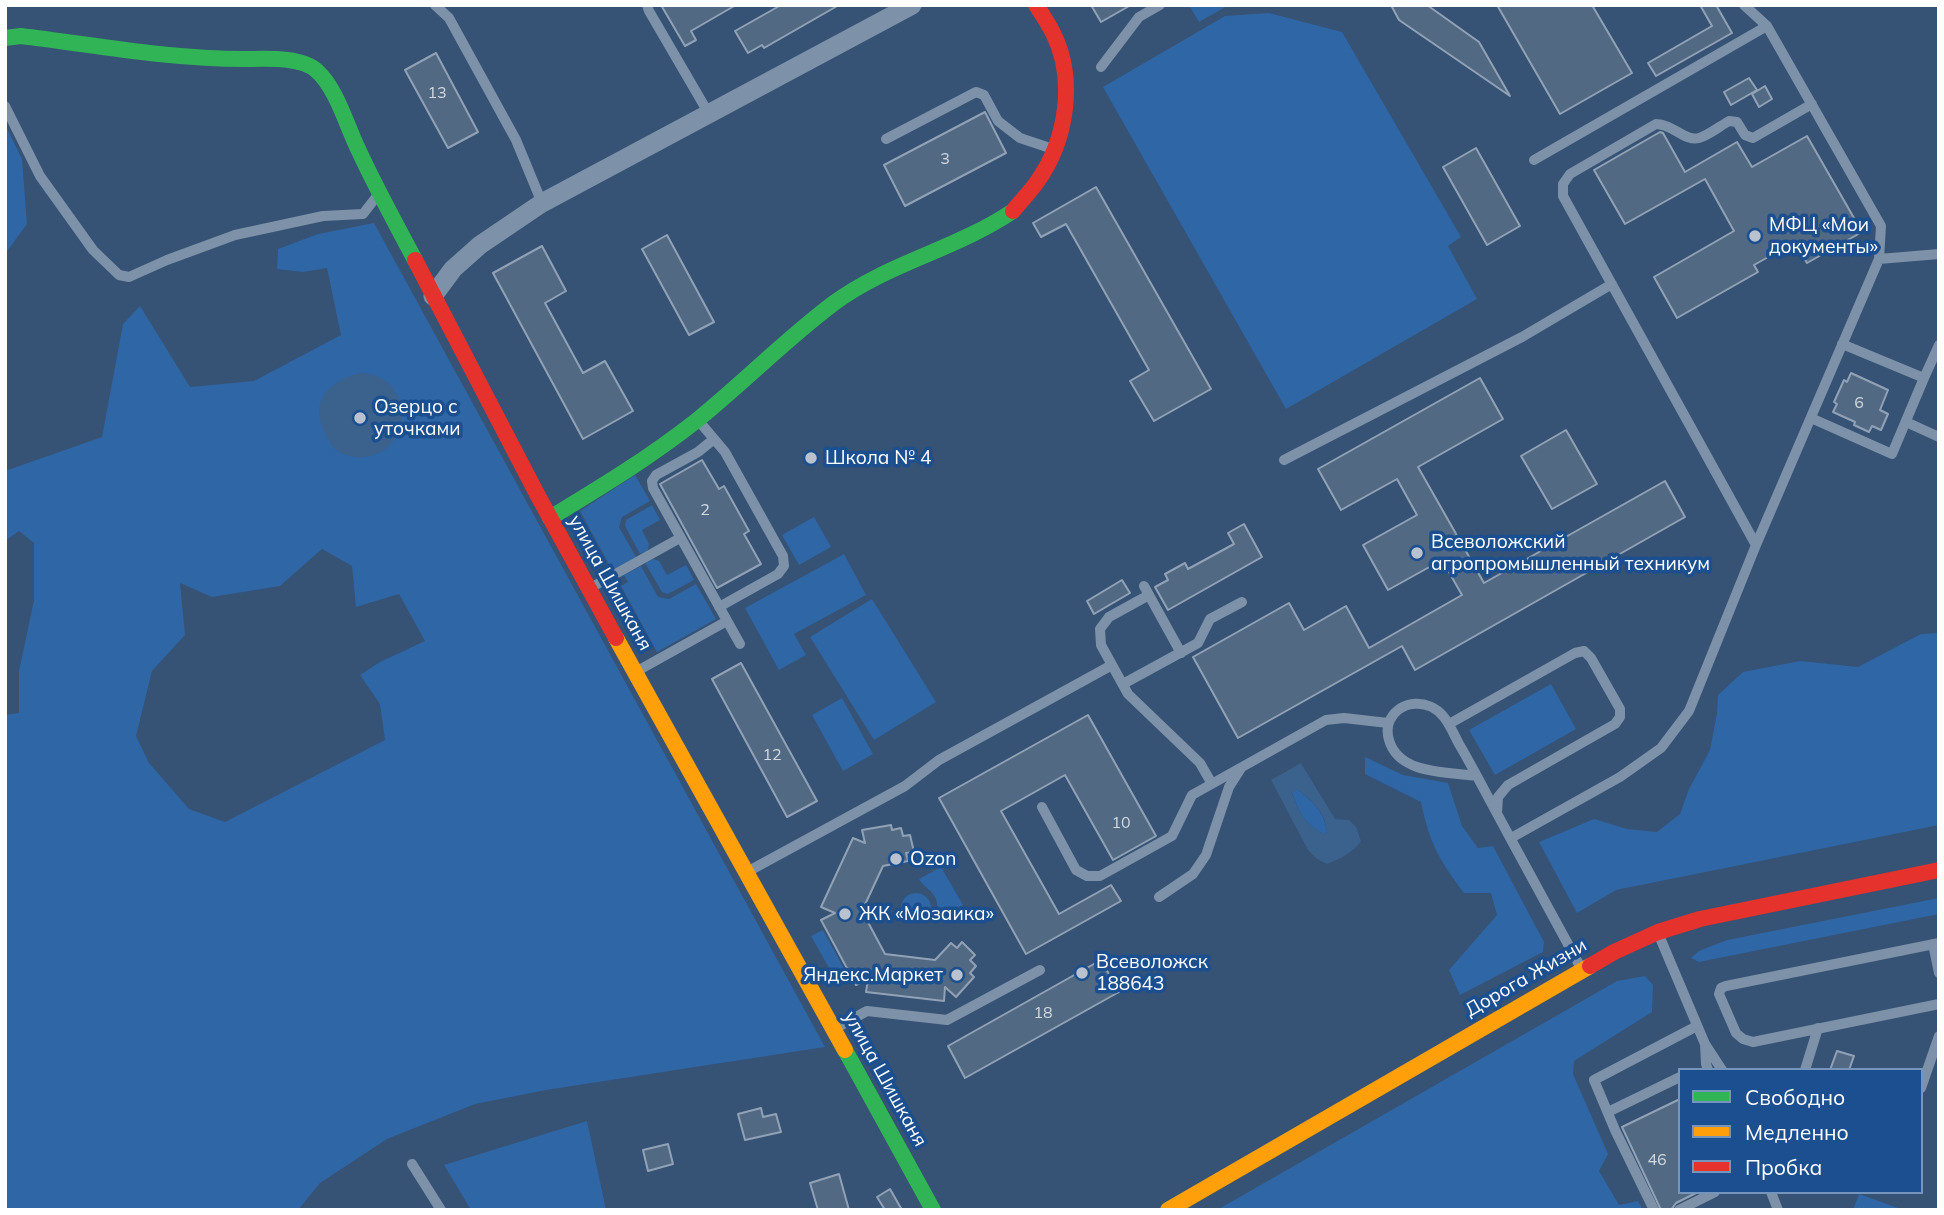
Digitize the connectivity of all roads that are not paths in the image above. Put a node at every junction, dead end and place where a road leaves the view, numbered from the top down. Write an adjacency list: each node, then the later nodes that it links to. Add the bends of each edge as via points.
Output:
1 (435, 5): 17 (lane, via 449,18 510,130)
2 (647, 5): 12 (lane)
3 (912, 5): 12 (street)
4 (1036, 5): 14 (street, улица Шишканя, via 1054,33 1062,57 1065,114)
5 (1160, 5): 9 (lane, via 1139,17)
6 (1744, 5): 7 (lane)
7 (1767, 26): 10 (lane); 15 (lane)
8 (5, 38): 16 (street, via 312,66 325,80)
9 (1101, 66)
10 (1812, 104): 19 (lane, via 1881,226); 20 (lane, via 1753,138 1745,135 1737,122 1729,121 1699,138 1656,124 1570,174 1563,184 1563,196)
11 (5, 106): 16 (lane, via 40,176 93,250 119,275 129,277 236,235 323,216 363,214)
12 (709, 114): 17 (street)
13 (886, 139): 14 (lane, via 976,92 984,95 998,121 1020,138)
14 (1055, 150): 26 (street, улица Шишканя, via 1038,181 1012,212 843,297)
15 (1534, 160)
16 (380, 192): 21 (street)
17 (542, 203): 21 (street, via 480,244)
18 (1939, 254): 19 (lane)
19 (1879, 259): 22 (lane)
20 (1612, 284): 30 (lane, via 1522,337); 33 (lane)
21 (433, 296): 31 (street)
22 (1842, 344): 24 (lane); 25 (lane)
23 (1939, 345): 24 (lane)
24 (1924, 378): 27 (lane)
25 (1811, 418): 27 (lane, via 1892,454); 33 (lane)
26 (698, 419): 29 (lane); 31 (street, улица Шишканя, via 650,456)
27 (1906, 422): 28 (lane)
28 (1939, 437)
29 (714, 439): 32 (lane, via 652,481); 36 (lane, via 783,556 784,566 778,574)
30 (1284, 460)
31 (550, 518): 34 (street, улица Шишканя)
32 (680, 538): 34 (lane); 36 (lane)
33 (1756, 545): 50 (lane, via 1689,711 1661,748 1620,777)
34 (589, 589): 41 (street, улица Шишканя)
35 (1242, 602): 39 (lane, via 1210,620 1198,643)
36 (719, 607): 37 (lane)
37 (727, 621): 38 (lane); 41 (lane)
38 (740, 644)
39 (1181, 653): 40 (lane, via 1146,590 1100,629 1101,645); 42 (lane)
40 (1112, 665): 42 (lane); 52 (lane)
41 (635, 672): 52 (street, улица Шишканя)
42 (1123, 684): 47 (lane, via 1200,763)
43 (1388, 723): 44 (lane, via 1404,705 1418,703 1442,714); 45 (lane, via 1326,720); 46 (lane, via 1390,746 1411,765)
44 (1448, 724): 46 (lane); 49 (lane, via 1584,652 1620,709 1615,724 1508,785 1498,797)
45 (1241, 768): 47 (lane); 53 (lane, via 1194,874)
46 (1476, 776): 49 (lane)
47 (1212, 784): 48 (lane, via 1192,795 1172,836 1100,876 1076,870)
48 (1042, 807)
49 (1497, 813): 50 (lane)
50 (1511, 838): 56 (lane)
51 (1939, 870): 54 (street, Дорога Жизни, via 1700,919)
52 (746, 872): 62 (street, улица Шишканя)
53 (1159, 897)
54 (1658, 932): 56 (street, Дорога Жизни); 60 (lane)
55 (1936, 944): 58 (lane); 61 (lane, via 1721,988 1719,994 1743,1039 1753,1042)
56 (1581, 969): 76 (street, Дорога Жизни)
57 (1040, 970): 62 (lane, via 947,1020 867,1011)
58 (1939, 973)
59 (1939, 1004): 61 (lane)
60 (1697, 1026): 64 (lane); 70 (lane, via 1596,1077 1594,1084)
61 (1818, 1028): 67 (lane)
62 (833, 1029): 75 (street, улица Шишканя)
63 (1939, 1036): 69 (lane)
64 (1705, 1044): 65 (lane); 66 (lane)
65 (1707, 1067)
66 (1721, 1068)
67 (1806, 1068)
68 (1678, 1078): 70 (lane)
69 (1923, 1082)
70 (1608, 1112): 77 (lane)
71 (412, 1164): 74 (lane)
72 (1711, 1194): 78 (lane)
73 (1771, 1194): 79 (lane)
74 (441, 1210)
75 (933, 1210)
76 (1168, 1210)
77 (1654, 1210)
78 (1679, 1210)
79 (1778, 1210)

